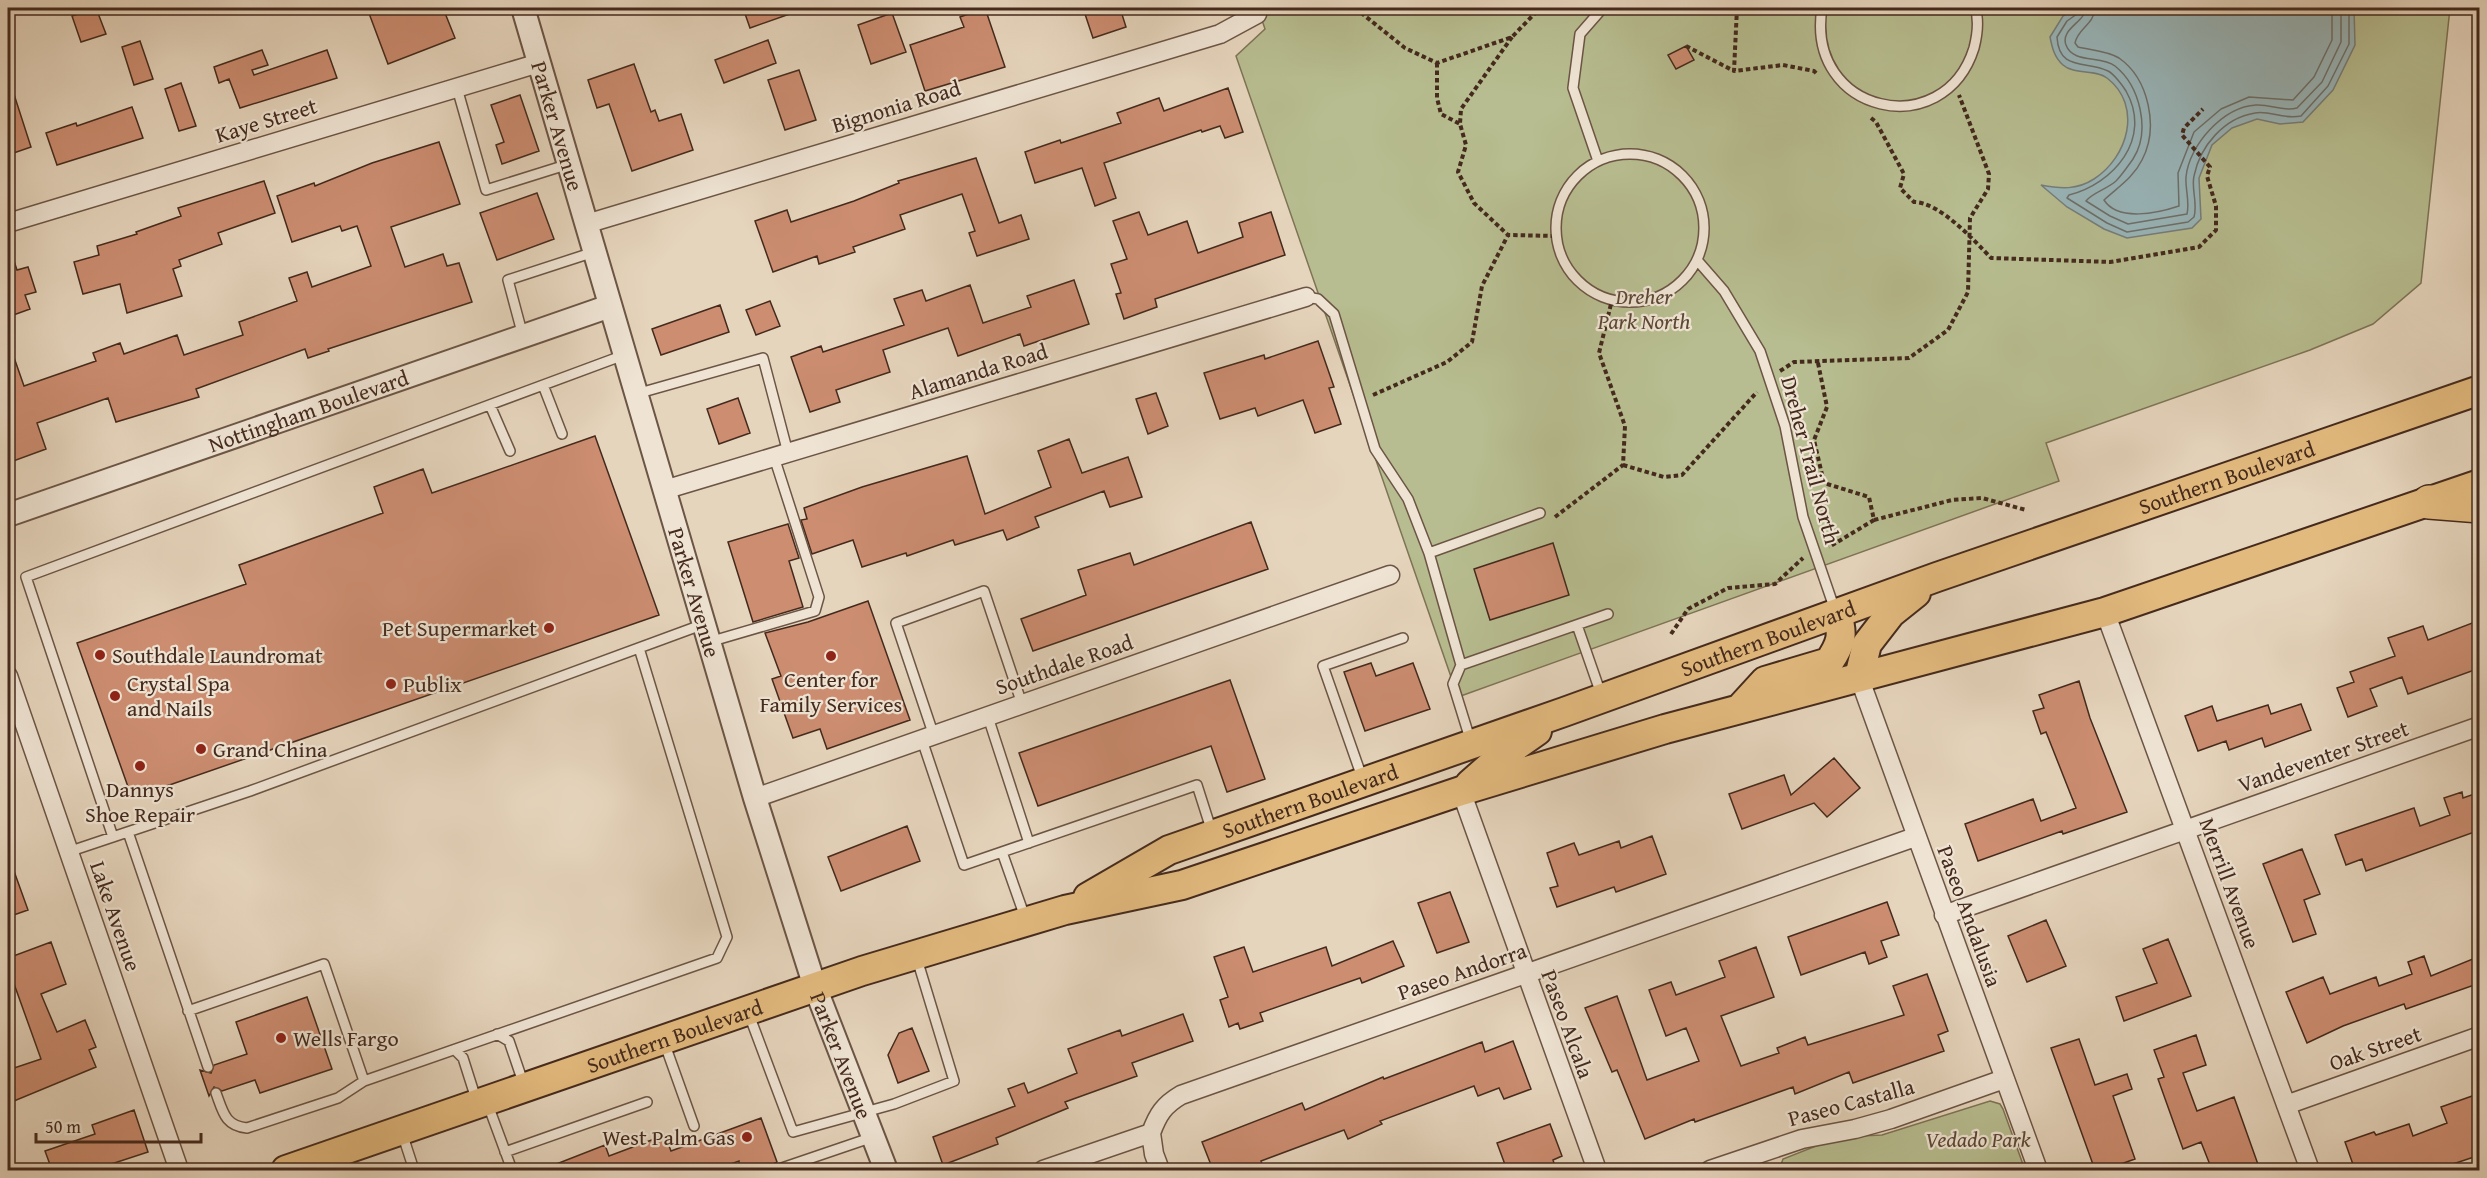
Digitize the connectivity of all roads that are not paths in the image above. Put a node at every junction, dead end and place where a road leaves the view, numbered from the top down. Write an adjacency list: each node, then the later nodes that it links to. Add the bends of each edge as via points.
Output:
1 (523, 8): 6 (street, Parker Avenue)
2 (1254, 8): 11 (street, Bignonia Road, via 1257,14 1220,34)
3 (1607, 8): 8 (lane, via 1601,9 1580,34 1574,88)
4 (1822, 8): 5 (lane, via 1818,28 1823,54 1836,77 1856,95 1881,105 1908,106 1933,98 1955,83 1970,62 1977,38)
5 (1975, 8)
6 (539, 63): 7 (street, Kaye Street); 9 (street, Parker Avenue)
7 (457, 88): 9 (lane, via 486,190); 10 (street, Kaye Street)
8 (1598, 161): 13 (lane, via 1620,154 1643,154 1665,162 1683,175 1704,216 1704,238); 13 (lane, via 1579,174 1565,192 1557,213 1556,236 1562,258 1574,276 1591,291 1612,300 1637,301 1661,295 1682,280)
9 (569, 164): 11 (street, Parker Avenue)
10 (8, 223)
11 (586, 224): 12 (street, Parker Avenue)
12 (594, 252): 15 (street, Parker Avenue); 16 (lane, via 507,280)
13 (1697, 260): 36 (lane, Dreher Trail North, via 1724,291 1760,351 1785,426 1803,517)
14 (1306, 297): 24 (street, Alamanda Road); 31 (lane, via 1318,299 1334,314 1375,449 1408,499)
15 (610, 306): 16 (street, Nottingham Boulevard); 17 (street, Parker Avenue)
16 (523, 336): 30 (street, Nottingham Boulevard)
17 (624, 355): 18 (lane); 20 (street, Parker Avenue)
18 (543, 385): 21 (lane); 22 (lane)
19 (2480, 390): 33 (main road, Southern Boulevard)
20 (636, 394): 24 (lane, via 763,358); 26 (street, Parker Avenue)
21 (490, 405): 23 (lane); 58 (lane, via 26,577)
22 (562, 434)
23 (510, 451)
24 (781, 455): 26 (street, Alamanda Road); 38 (lane, via 819,597 815,611)
25 (2480, 484): 27 (main road, Southern Boulevard)
26 (664, 490): 38 (street, Parker Avenue)
27 (2428, 502): 28 (highway); 34 (main road, Southern Boulevard)
28 (2480, 506)
29 (1539, 513): 31 (lane)
30 (8, 515)
31 (1429, 553): 41 (lane)
32 (1390, 575): 45 (street, Southdale Road)
33 (1937, 577): 36 (main road, Southern Boulevard); 43 (main road, via 1891,613 1867,644)
34 (2105, 612): 43 (main road, Southern Boulevard); 55 (street, Merrill Avenue)
35 (1608, 614): 37 (lane)
36 (1837, 615): 44 (main road, Southern Boulevard); 46 (main road, via 1842,642 1829,662 1765,681)
37 (1577, 625): 41 (lane); 44 (lane)
38 (706, 633): 40 (lane); 54 (street, Parker Avenue)
39 (1403, 639): 52 (lane, via 1323,666)
40 (639, 648): 56 (lane); 71 (lane, via 727,937 717,958)
41 (1461, 665): 51 (lane, via 1454,684)
42 (8, 676): 61 (street, Lake Avenue)
43 (1859, 677): 46 (main road, Southern Boulevard); 59 (street, Paseo Andalusia)
44 (1602, 698): 47 (main road, Southern Boulevard)
45 (1022, 704): 48 (street, Southdale Road); 50 (lane, via 984,591 896,623)
46 (1740, 709): 53 (main road, Southern Boulevard)
47 (1564, 712): 51 (main road, Southern Boulevard); 53 (main road, via 1503,755)
48 (988, 717): 50 (street, Southdale Road); 60 (lane)
49 (2480, 726): 55 (street, Vandeventer Street)
50 (928, 738): 54 (street, Southdale Road); 62 (lane, via 964,865)
51 (1472, 744): 52 (main road, Southern Boulevard)
52 (1363, 782): 57 (main road, Southern Boulevard)
53 (1461, 791): 63 (main road, Southern Boulevard, via 1182,885); 67 (street, Paseo Alcala)
54 (755, 798): 68 (street, Parker Avenue)
55 (2184, 830): 64 (street, Vandeventer Street); 82 (street, Merrill Avenue)
56 (128, 832): 58 (lane); 70 (lane)
57 (1213, 835): 60 (lane, via 1197,785); 63 (main road, Southern Boulevard, via 1169,850)
58 (113, 837): 61 (lane)
59 (1915, 837): 64 (street, Paseo Andalusia); 67 (street, Paseo Andorra)
60 (1029, 843): 62 (lane)
61 (68, 852): 91 (street, Lake Avenue)
62 (1002, 852): 65 (lane)
63 (1065, 910): 65 (main road, Southern Boulevard)
64 (1944, 915): 76 (street, Paseo Andalusia)
65 (1027, 922): 66 (main road, Southern Boulevard)
66 (916, 955): 68 (main road, Southern Boulevard); 83 (lane, via 954,1081)
67 (1524, 974): 86 (street, Paseo Andorra, via 1181,1095 1158,1114); 99 (street, Paseo Alcala)
68 (815, 987): 69 (main road, Southern Boulevard); 83 (street, Parker Avenue)
69 (747, 1010): 73 (main road, Southern Boulevard); 83 (lane, via 793,1132)
70 (188, 1011): 75 (lane); 77 (lane, via 324,964)
71 (497, 1034): 74 (lane); 78 (lane, via 509,1041)
72 (2480, 1036): 82 (street, Oak Street)
73 (663, 1039): 78 (main road, Southern Boulevard); 84 (lane)
74 (455, 1050): 77 (lane); 80 (lane, via 463,1058)
75 (208, 1067)
76 (2004, 1079): 90 (street, Paseo Castalla, via 1891,1119 1802,1139); 101 (street, Paseo Andalusia)
77 (364, 1081): 79 (lane, via 338,1098 247,1128 234,1127 226,1120)
78 (525, 1087): 80 (main road, Southern Boulevard)
79 (216, 1093)
80 (482, 1102): 85 (main road, Southern Boulevard); 88 (lane)
81 (647, 1102): 88 (lane)
82 (2286, 1105): 102 (street, Merrill Avenue)
83 (863, 1113): 87 (street, Parker Avenue)
84 (694, 1126)
85 (401, 1130): 89 (main road, Southern Boulevard); 93 (lane)
86 (1151, 1132): 97 (street); 98 (street)
87 (873, 1137): 95 (lane); 96 (street, Parker Avenue)
88 (505, 1152): 94 (lane)
89 (342, 1161): 92 (main road, Southern Boulevard)
90 (1760, 1162): 100 (street, Paseo Castalla)
91 (179, 1170)
92 (286, 1170)
93 (414, 1170)
94 (512, 1170)
95 (776, 1170)
96 (886, 1170)
97 (1043, 1170)
98 (1160, 1170)
99 (1597, 1170)
100 (1710, 1170)
101 (2038, 1170)
102 (2310, 1170)

